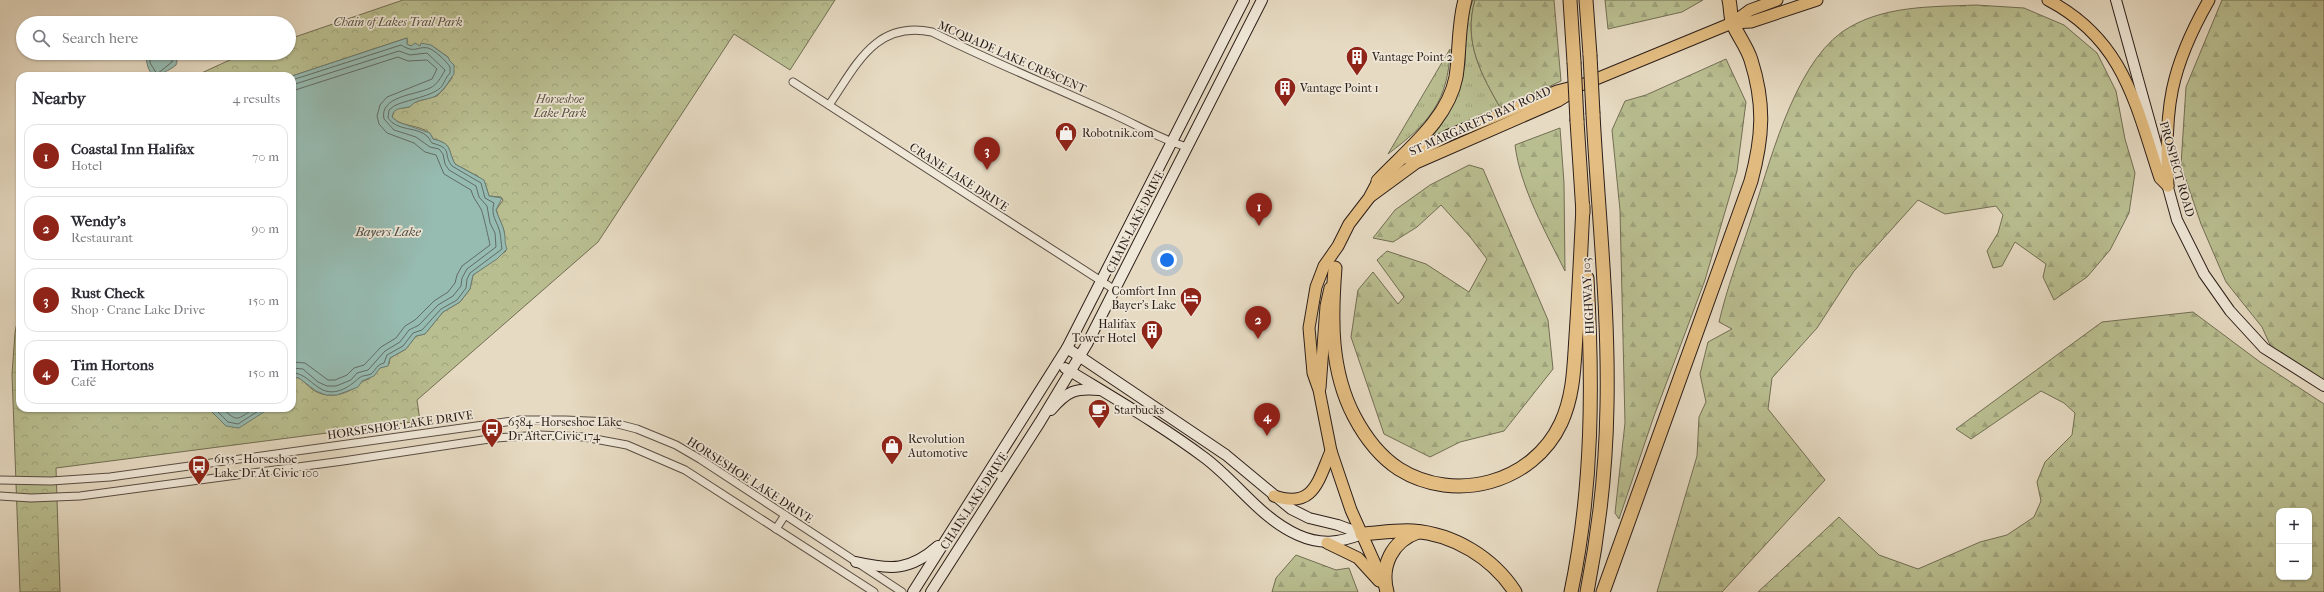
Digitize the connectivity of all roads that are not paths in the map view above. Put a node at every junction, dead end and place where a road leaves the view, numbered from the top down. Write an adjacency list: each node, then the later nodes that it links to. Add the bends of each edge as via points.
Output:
1 (1244, 0): 16 (street, CHAIN LAKE DRIVE)
2 (1262, 0): 17 (street, CHAIN LAKE DRIVE)
3 (1465, 0): 18 (highway, via 1456,77 1444,108 1430,127)
4 (1570, 0): 21 (highway, HIGHWAY 103, bridge)
5 (1586, 0): 54 (highway, HIGHWAY 103, bridge, via 1608,406 1602,500)
6 (1729, 0): 12 (highway)
7 (1777, 0): 12 (main road, ST MARGARETS BAY ROAD, via 1750,10)
8 (1818, 0): 12 (main road, ST MARGARETS BAY ROAD, via 1751,22)
9 (2048, 0): 19 (main road, via 2086,26 2117,62 2128,83 2160,178)
10 (2116, 0): 19 (street, PROSPECT ROAD)
11 (2209, 0): 19 (main road, via 2179,60 2170,95 2166,143)
12 (1732, 23): 14 (main road, ST MARGARETS BAY ROAD); 55 (highway, via 1751,59 1759,90 1762,124 1759,152 1751,181)
13 (793, 82): 15 (street, CRANE LAKE DRIVE)
14 (1584, 84): 18 (main road, ST MARGARETS BAY ROAD, via 1557,91 1449,136 1408,157); 20 (main road, ST MARGARETS BAY ROAD, via 1558,101 1416,164)
15 (829, 105): 16 (street, MCQUADE LAKE CRESCENT, via 873,45 896,32 923,30 1115,115); 24 (street, CRANE LAKE DRIVE)
16 (1171, 143): 17 (street, MCQUADE LAKE CRESCENT); 24 (street, CHAIN LAKE DRIVE)
17 (1187, 147): 25 (street, CHAIN LAKE DRIVE)
18 (1378, 181): 20 (main road, ST MARGARETS BAY ROAD)
19 (2168, 186): 30 (street, PROSPECT ROAD, via 2177,220 2204,274 2230,311 2264,348)
20 (1369, 198): 22 (main road, ST MARGARETS BAY ROAD, via 1349,224)
21 (1583, 206): 23 (highway, via 1573,379 1568,407 1558,428 1541,452 1518,470 1490,482 1455,486 1421,480 1390,462 1369,441 1349,406 1335,360 1332,325); 53 (highway, HIGHWAY 103, via 1592,421 1586,506)
22 (1338, 246): 23 (main road, ST MARGARETS BAY ROAD); 32 (main road, ST MARGARETS BAY ROAD, via 1324,266 1311,308 1311,357)
23 (1335, 268): 32 (main road, ST MARGARETS BAY ROAD, via 1326,306 1323,371)
24 (1101, 282): 25 (street, CRANE LAKE DRIVE); 26 (street, CHAIN LAKE DRIVE)
25 (1115, 290): 27 (street, CHAIN LAKE DRIVE)
26 (1067, 348): 27 (street); 28 (street, CHAIN LAKE DRIVE)
27 (1079, 357): 29 (street, CHAIN LAKE DRIVE); 39 (street, via 1226,456)
28 (1058, 363): 29 (street); 35 (street, CHAIN LAKE DRIVE)
29 (1070, 371): 31 (street); 33 (street, CHAIN LAKE DRIVE)
30 (2324, 386)
31 (1101, 390): 33 (street, via 1073,391); 45 (street, via 1204,457 1280,525 1303,537)
32 (1319, 390): 34 (main road, ST MARGARETS BAY ROAD)
33 (1040, 422): 36 (street, CHAIN LAKE DRIVE)
34 (1331, 451): 39 (main road, via 1321,477 1311,492 1294,500); 43 (main road, ST MARGARETS BAY ROAD)
35 (990, 470): 36 (street); 44 (street, CHAIN LAKE DRIVE)
36 (1004, 478): 50 (street, CHAIN LAKE DRIVE)
37 (0, 480): 40 (street, HORSESHOE LAKE DRIVE, via 92,479 520,420 610,422 637,429 676,445)
38 (0, 496): 41 (street, via 40,498 108,493 496,438 562,436 607,440 656,456 698,478)
39 (1274, 496): 43 (street, via 1305,517)
40 (785, 515): 41 (street); 46 (street, HORSESHOE LAKE DRIVE)
41 (776, 529): 47 (street)
42 (1420, 532): 43 (highway); 51 (highway, via 1403,540 1391,554 1385,572); 52 (highway, via 1448,539 1473,551 1497,570)
43 (1362, 534): 45 (street); 51 (main road, ST MARGARETS BAY ROAD)
44 (947, 538): 46 (street, via 920,561 904,566 889,568); 49 (street, CHAIN LAKE DRIVE)
45 (1327, 543): 51 (main road, via 1358,558)
46 (856, 562): 48 (street, HORSESHOE LAKE DRIVE)
47 (874, 592)
48 (902, 592)
49 (913, 592)
50 (931, 592)
51 (1387, 592)
52 (1515, 592)
53 (1571, 592)
54 (1587, 592)
55 (1603, 592)

